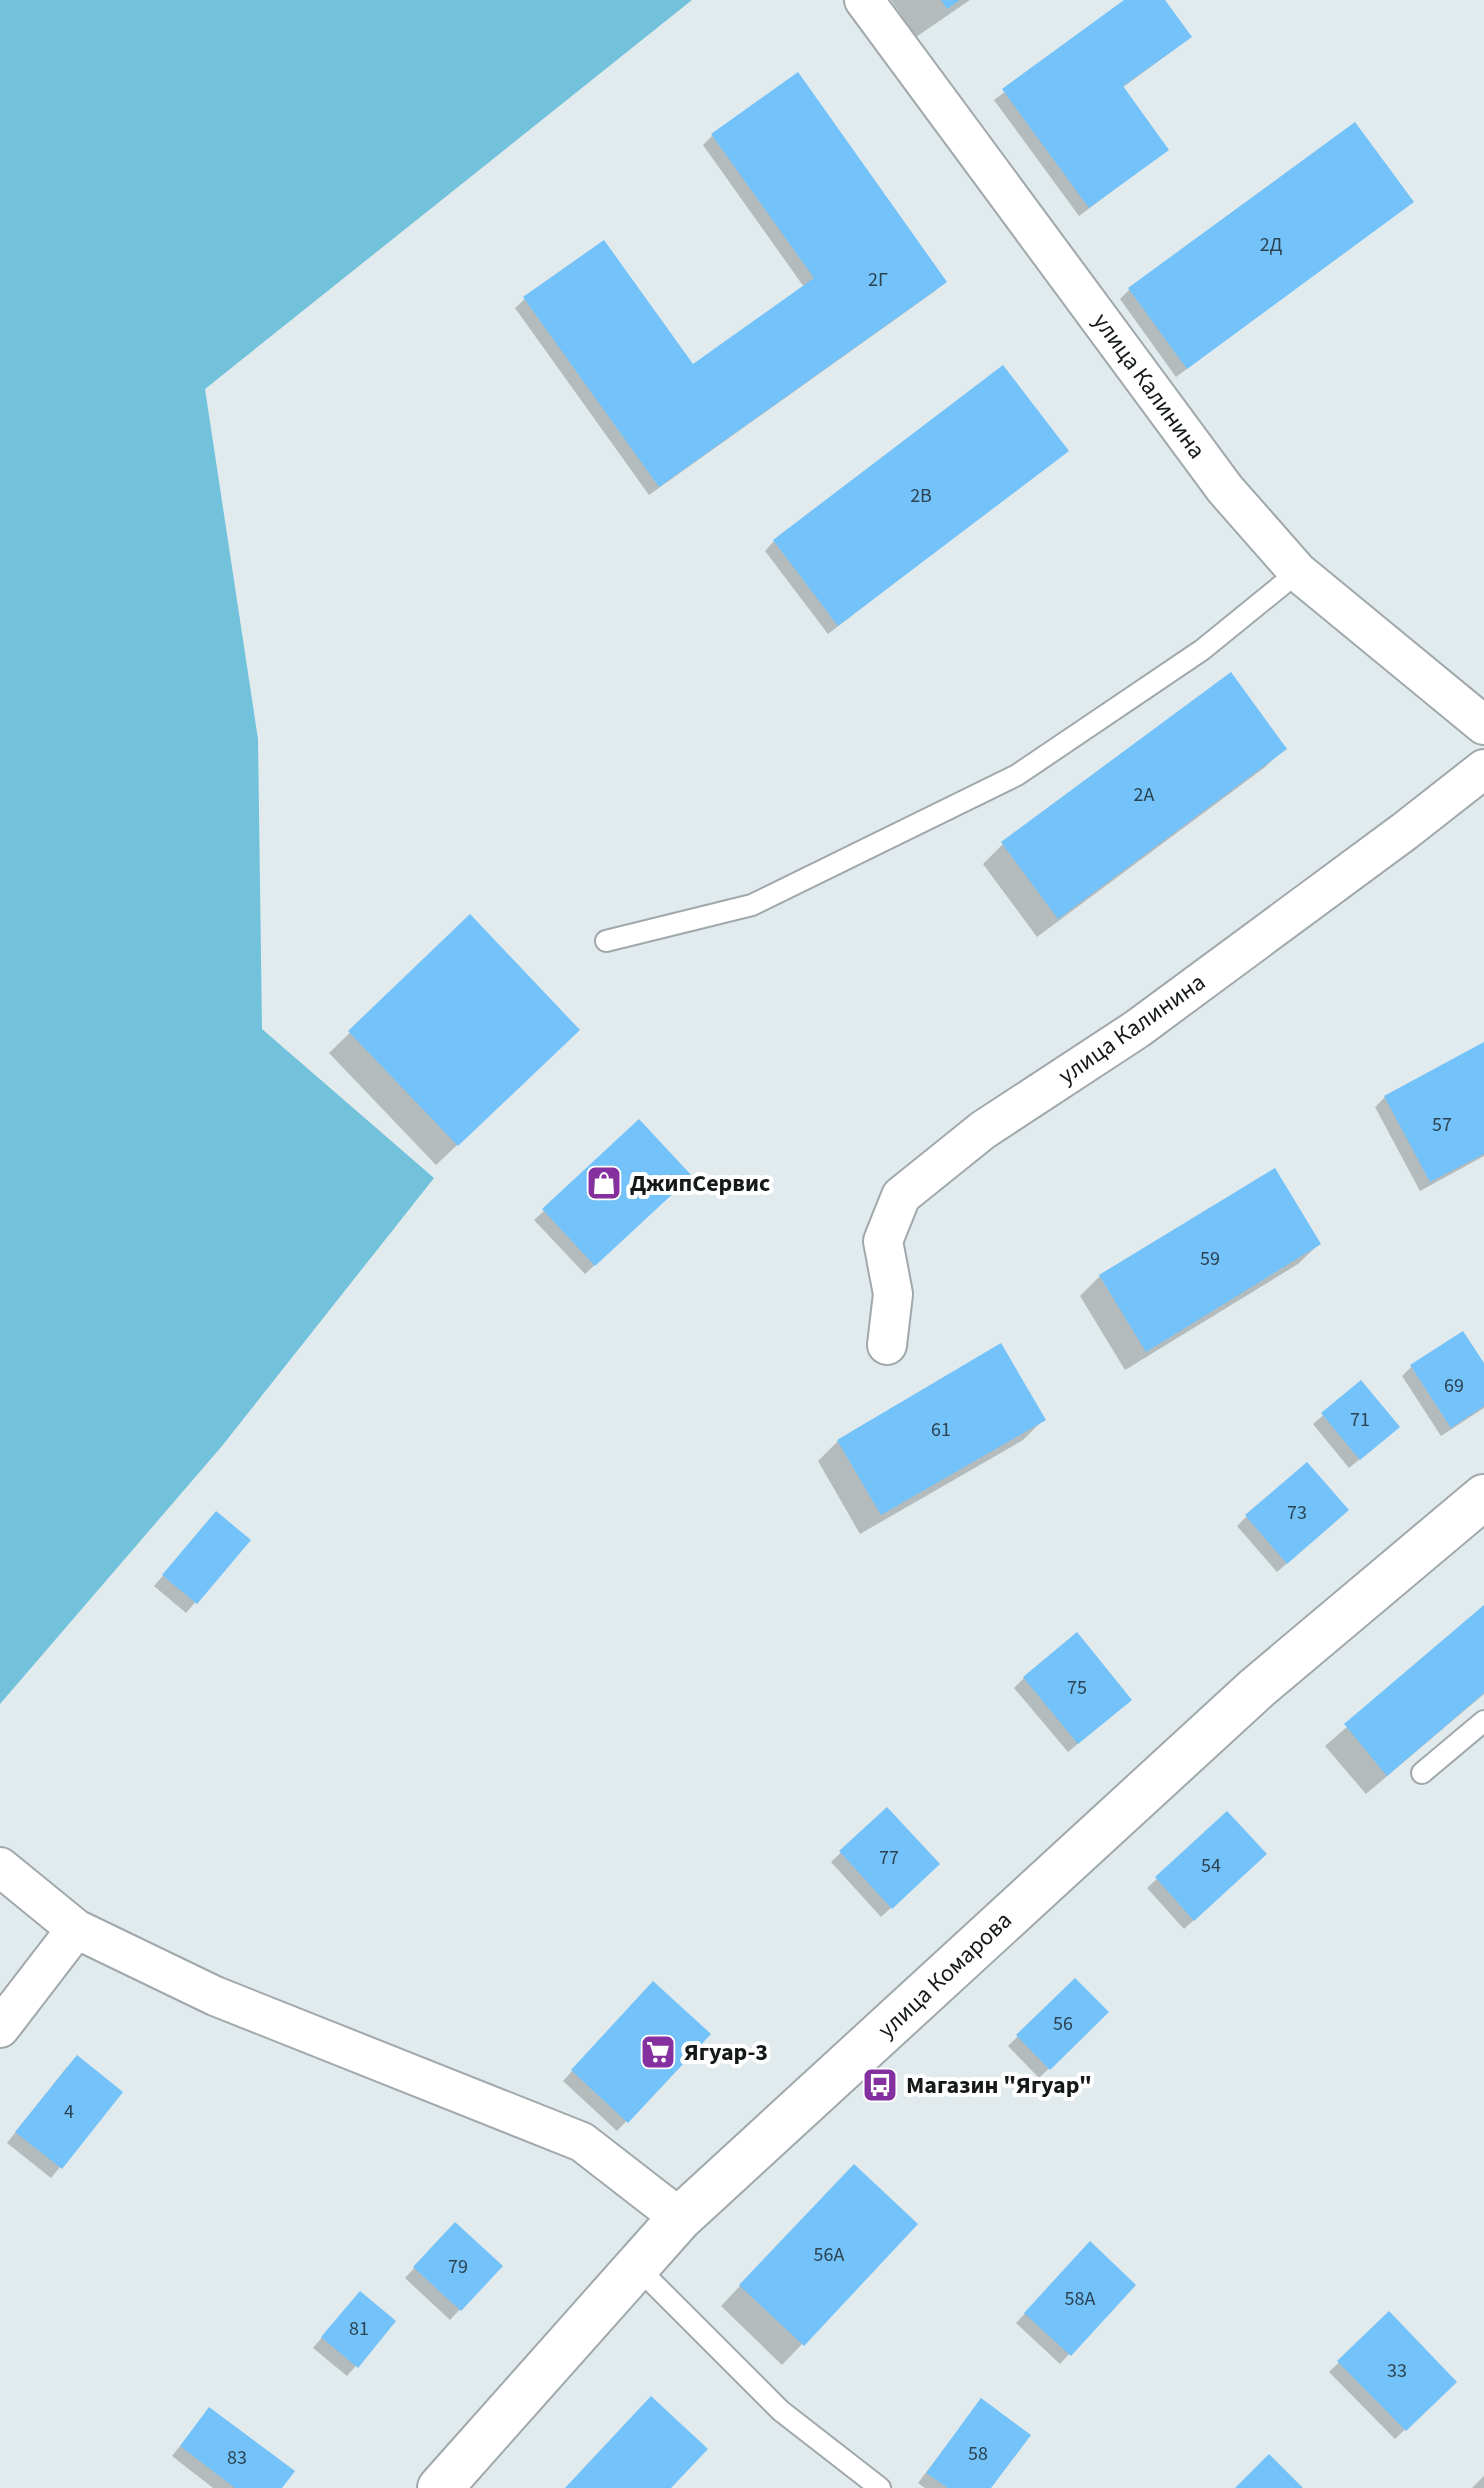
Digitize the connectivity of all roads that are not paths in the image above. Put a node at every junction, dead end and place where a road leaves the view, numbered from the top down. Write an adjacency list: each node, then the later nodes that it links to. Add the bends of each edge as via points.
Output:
1 (864, 0): 2 (street, улица Калинина, via 1225,489)
2 (1298, 572): 3 (street, улица Калинина); 5 (lane, via 1202,650 1017,775 752,905)
3 (1484, 725)
4 (1484, 769): 6 (street, улица Калинина, via 1137,1029 983,1130 901,1196 883,1241 893,1294)
5 (606, 941)
6 (887, 1345)
7 (1484, 1497): 13 (street, улица Комарова, via 1257,1688)
8 (1484, 1721): 9 (lane)
9 (1422, 1773)
10 (0, 1867): 11 (street)
11 (76, 1929): 12 (street); 13 (street, via 215,1996 582,2142)
12 (0, 2028)
13 (680, 2218): 14 (street, улица Комарова)
14 (636, 2266): 15 (street, улица Комарова); 16 (lane, via 781,2411)
15 (440, 2488)
16 (880, 2488)

